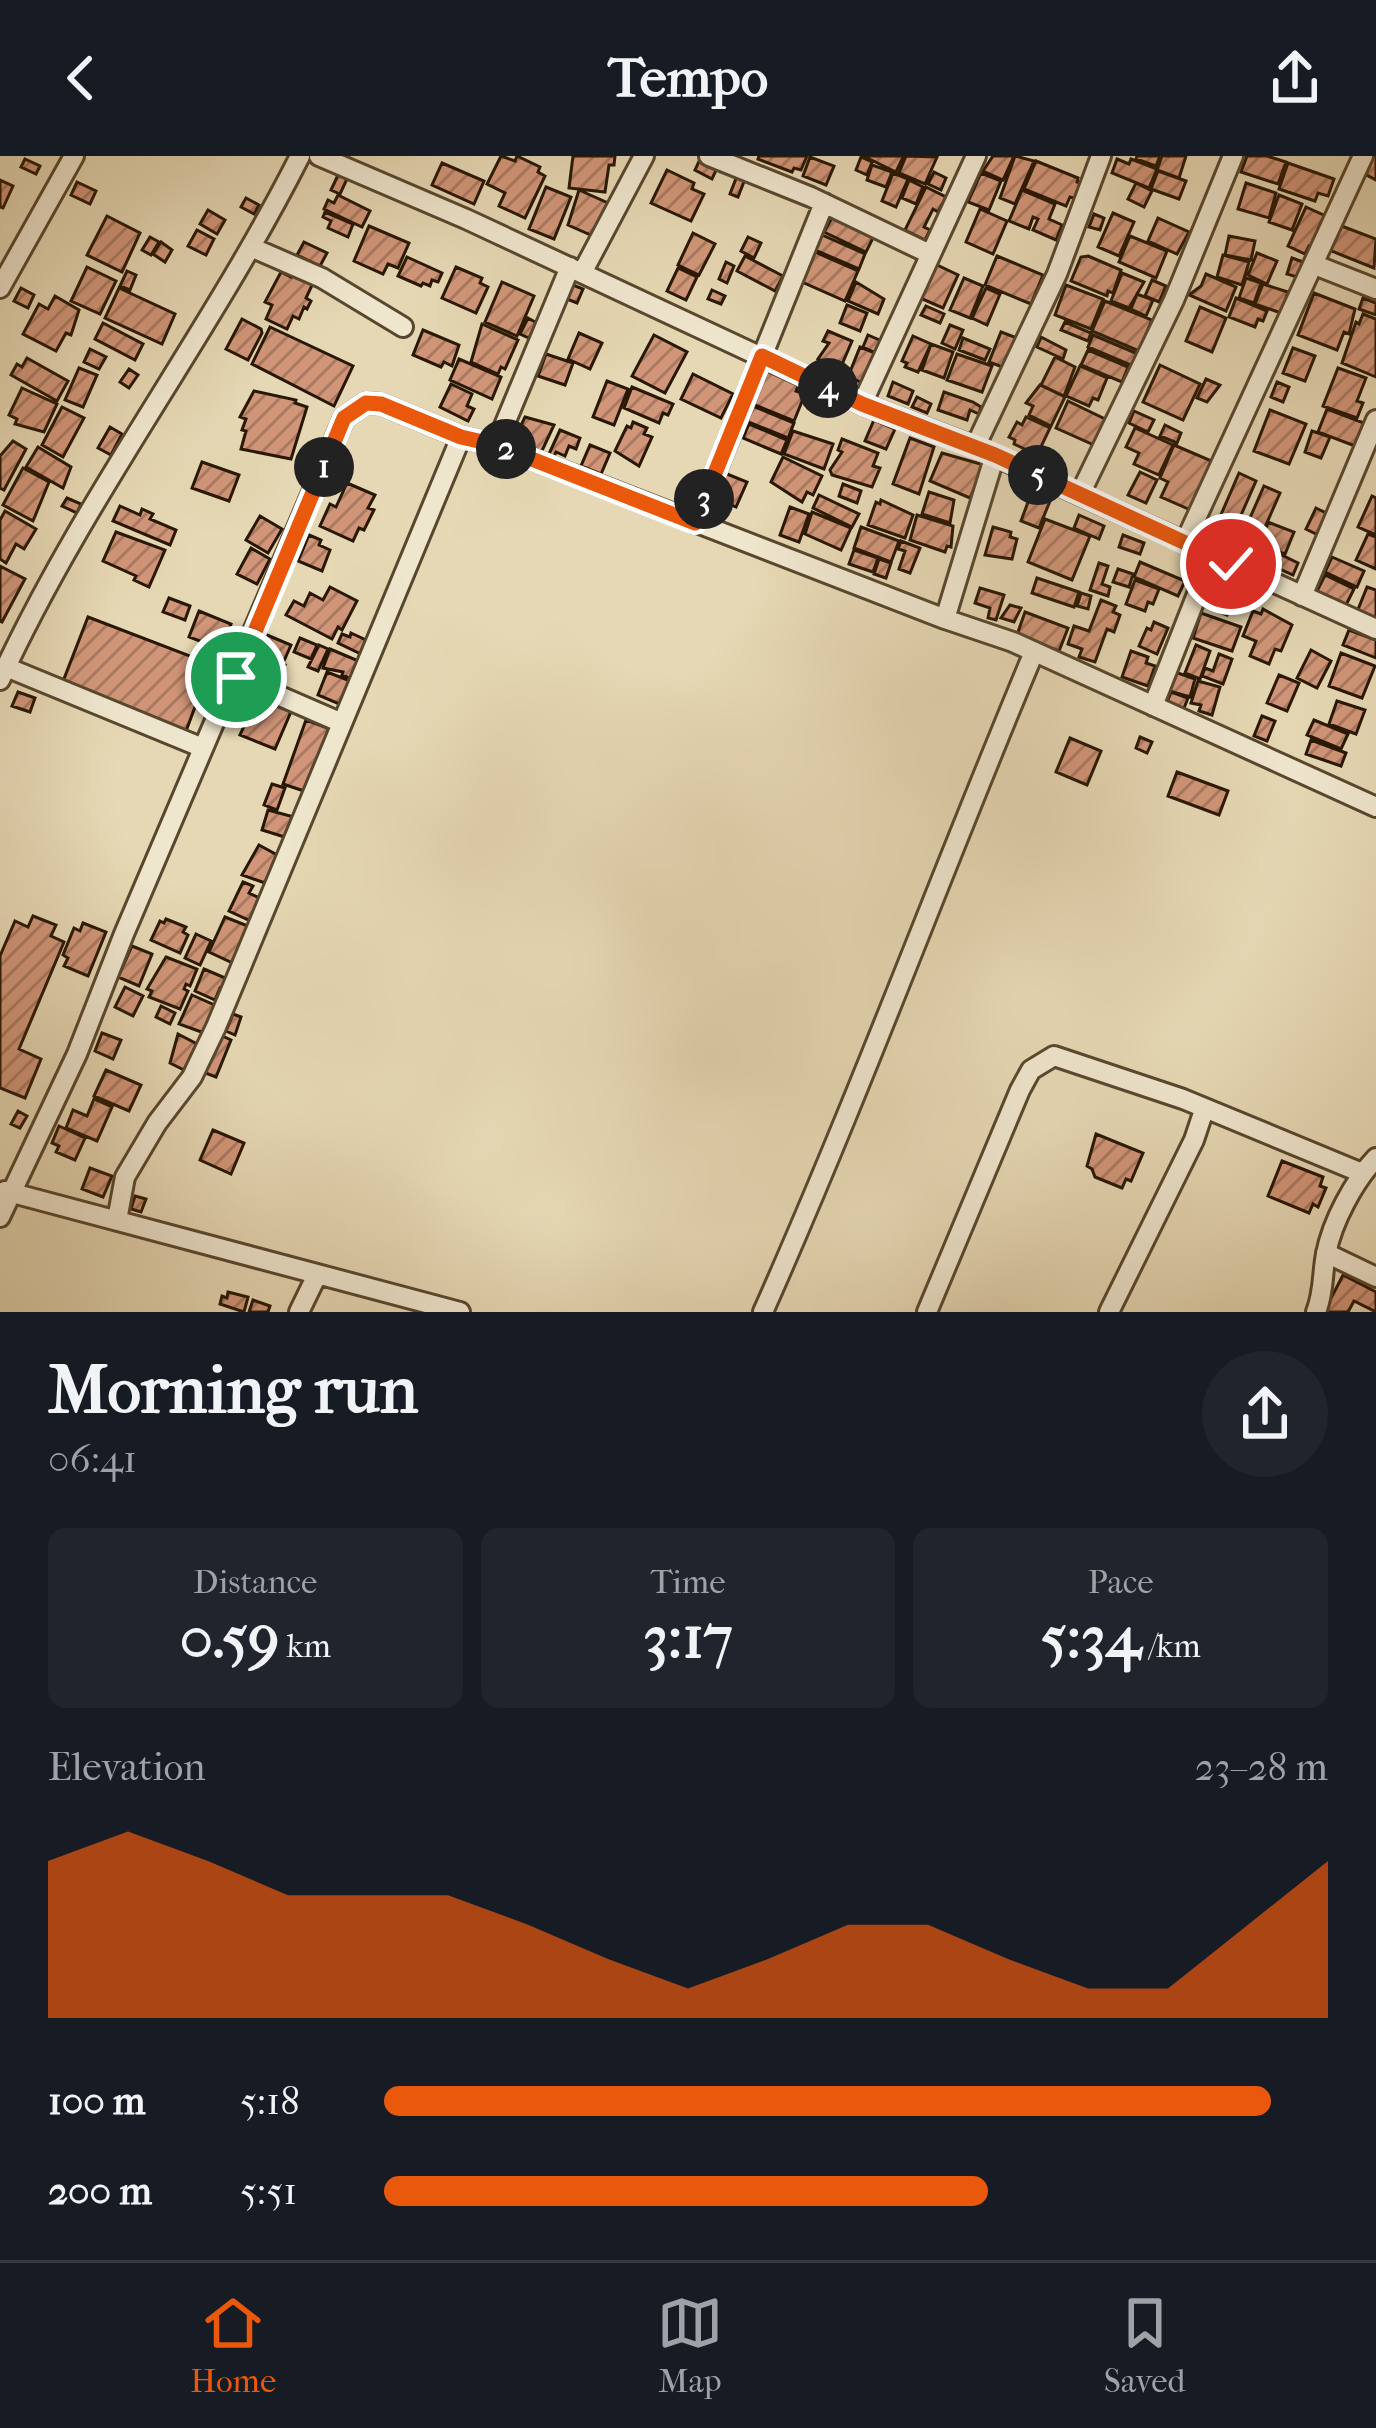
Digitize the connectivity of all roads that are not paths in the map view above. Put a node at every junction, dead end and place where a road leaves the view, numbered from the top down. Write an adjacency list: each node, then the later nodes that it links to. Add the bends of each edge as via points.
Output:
1 (74, 156): 15 (street)
2 (300, 156): 11 (street)
3 (319, 156): 14 (street)
4 (644, 156): 14 (street)
5 (710, 156): 10 (street)
6 (976, 156): 12 (street)
7 (1101, 156): 23 (street, via 1058,274)
8 (1233, 156): 25 (street)
9 (1363, 156): 13 (street)
10 (824, 202): 12 (street); 18 (street)
11 (253, 248): 17 (street); 33 (street)
12 (930, 254): 19 (street)
13 (1315, 266): 16 (street); 27 (street)
14 (576, 270): 18 (street); 22 (street)
15 (2, 276)
16 (1376, 289)
17 (403, 327)
18 (762, 356): 19 (street); 26 (street)
19 (862, 404): 23 (street)
20 (1376, 420): 29 (street)
21 (461, 437): 22 (street); 34 (street, via 381,404 366,403 344,418); 36 (street)
22 (496, 445): 26 (street)
23 (975, 447): 24 (street)
24 (995, 455): 25 (street); 30 (street)
25 (1080, 494): 27 (street)
26 (695, 523): 30 (street)
27 (1186, 540): 29 (street)
28 (1205, 574): 35 (street)
29 (1302, 596): 31 (street)
30 (945, 619): 32 (street)
31 (1376, 629)
32 (1034, 652): 35 (street); 49 (street)
33 (4, 663): 37 (street)
34 (236, 677): 36 (street); 37 (street)
35 (1153, 706): 38 (street)
36 (342, 723): 43 (street, via 193,1077 125,1177)
37 (203, 748): 41 (street, via 77,1054)
38 (1376, 807)
39 (1204, 1110): 40 (street); 50 (street, via 1054,1056 1031,1070); 51 (street)
40 (1369, 1165): 44 (street)
41 (6, 1192): 42 (street); 43 (street)
42 (0, 1217)
43 (117, 1220): 45 (street)
44 (1326, 1253): 46 (street); 52 (street)
45 (316, 1277): 47 (street); 48 (street)
46 (1376, 1277)
47 (299, 1312)
48 (460, 1312)
49 (763, 1312)
50 (927, 1312)
51 (1109, 1312)
52 (1316, 1312)

